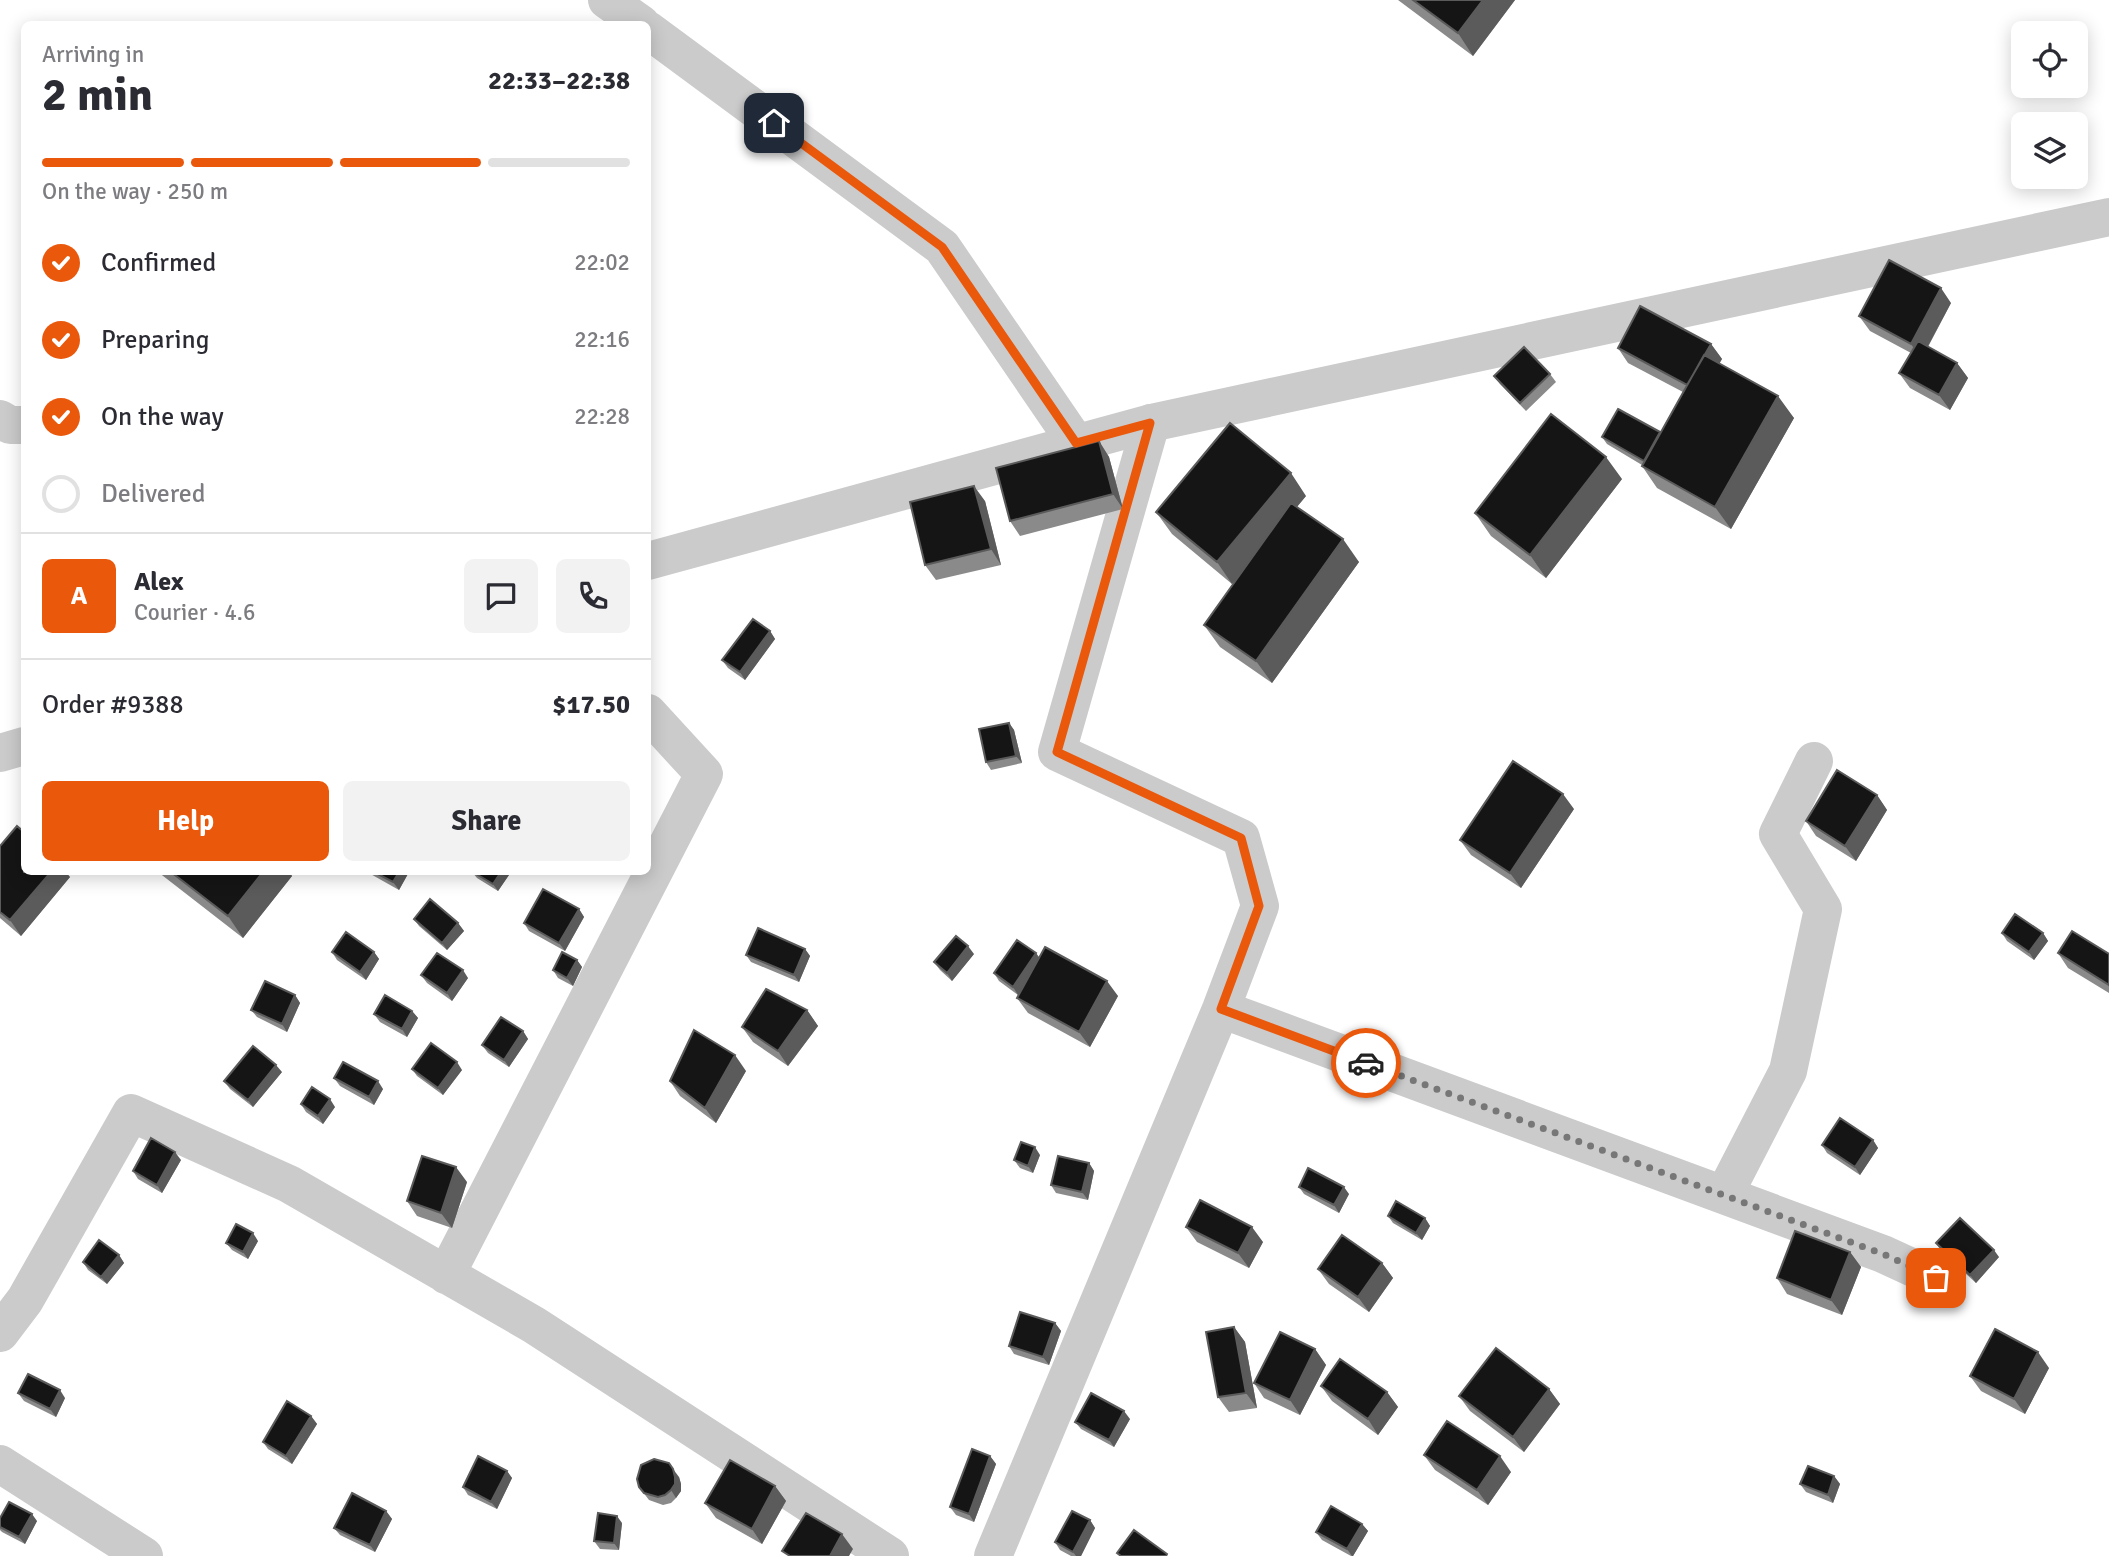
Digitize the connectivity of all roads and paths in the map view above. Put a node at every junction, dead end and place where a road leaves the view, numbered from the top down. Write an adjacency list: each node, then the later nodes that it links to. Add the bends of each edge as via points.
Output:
1 (607, 0): 2 (street)
2 (637, 21)
3 (651, 32): 8 (street, via 942,247)
4 (2109, 217): 6 (street)
5 (0, 419): 7 (street)
6 (1150, 423): 8 (street); 14 (street, via 1057,752 1241,838 1259,906)
7 (21, 425)
8 (1076, 443): 9 (street)
9 (651, 560)
10 (651, 716): 16 (street, via 705,774)
11 (21, 747): 12 (street)
12 (0, 753)
13 (1814, 761): 15 (street, via 1778,834 1823,909 1788,1071)
14 (1221, 1009): 15 (street); 22 (street)
15 (1724, 1195): 17 (street)
16 (446, 1275): 18 (street, via 289,1184 131,1114 25,1300); 21 (street, via 534,1325)
17 (1936, 1278)
18 (0, 1333)
19 (0, 1464): 20 (street)
20 (144, 1556)
21 (890, 1556)
22 (993, 1556)

